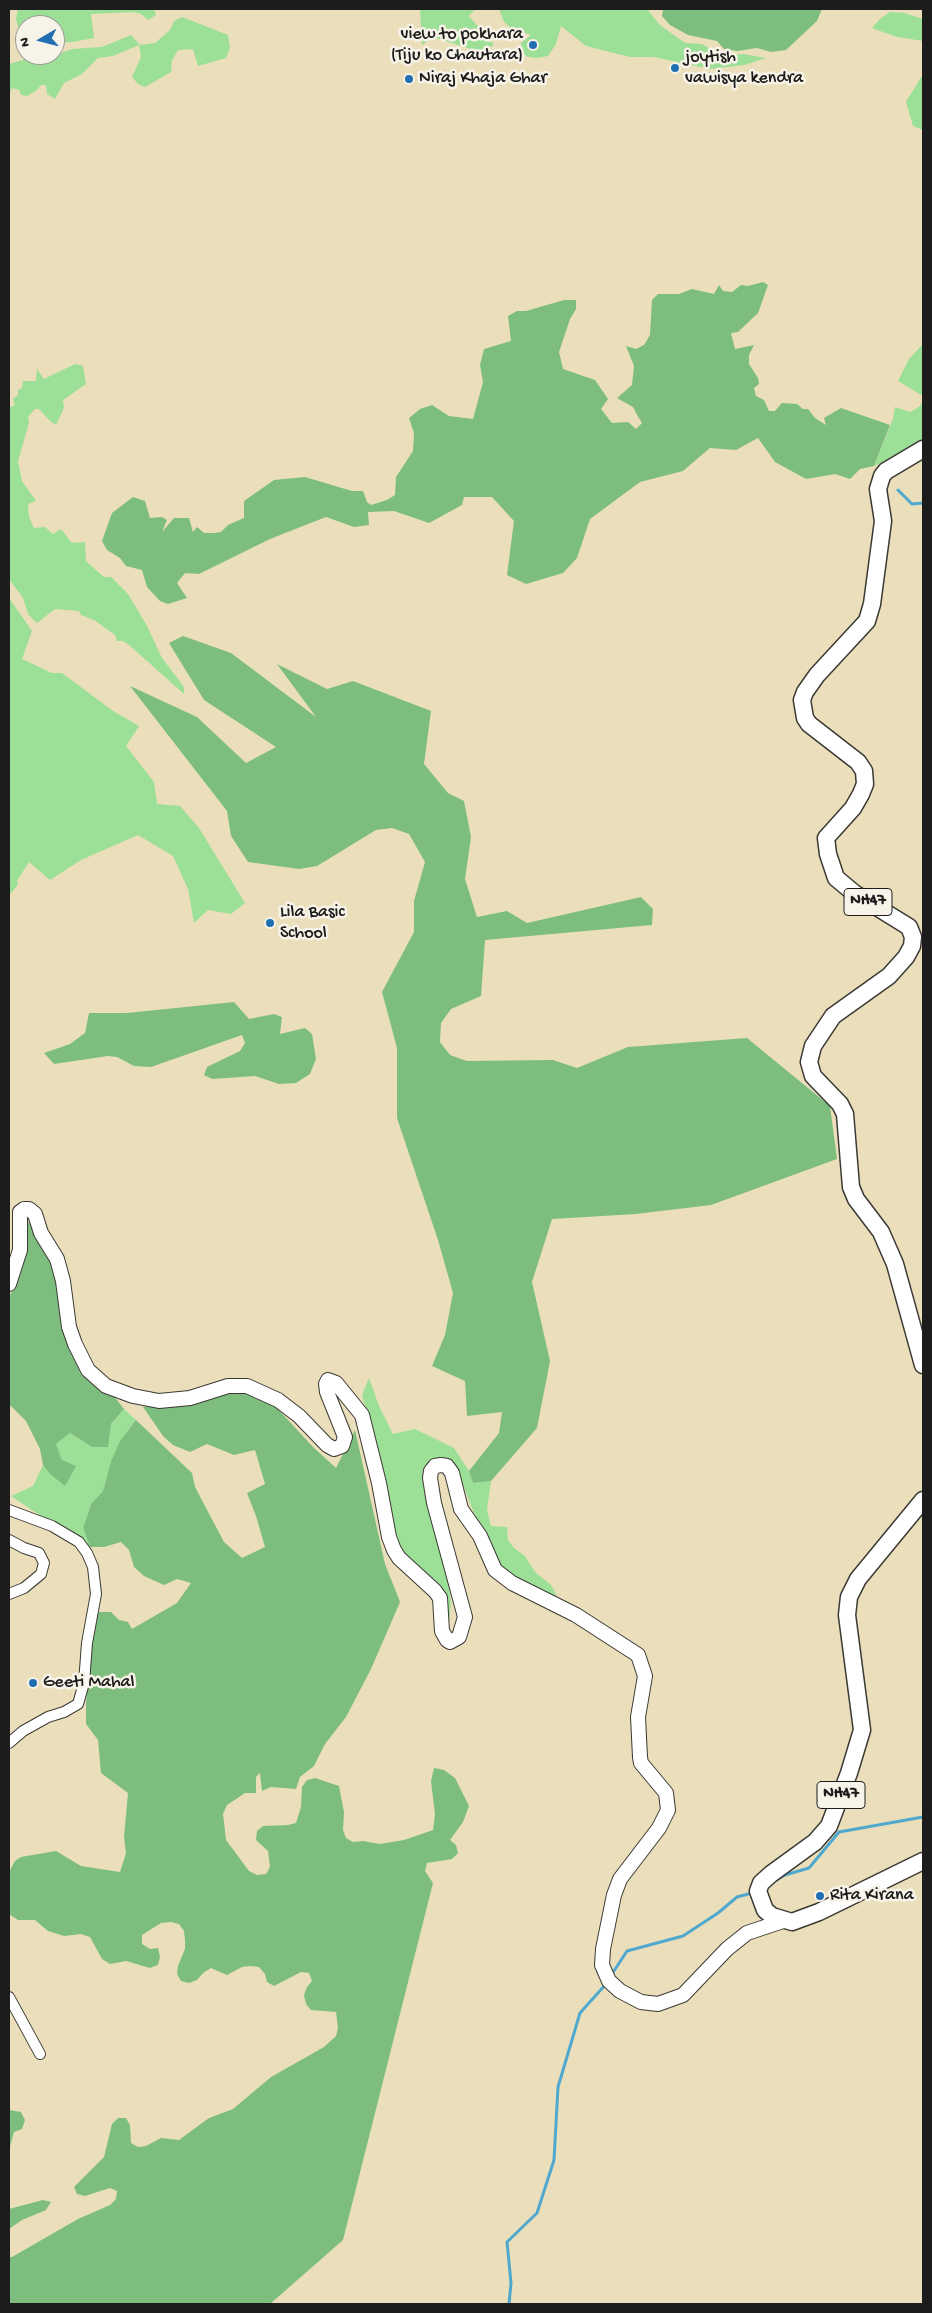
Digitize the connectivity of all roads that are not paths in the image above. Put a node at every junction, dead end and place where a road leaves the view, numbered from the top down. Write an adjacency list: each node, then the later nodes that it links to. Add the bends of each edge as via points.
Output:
1 (923, 449): 3 (highway, NH47, via 882,476 878,490 883,521 867,621 817,675 802,700 809,724 858,762 864,771 865,784 861,794 826,838 836,878 909,927 913,936 906,957 889,976 833,1016 814,1046 809,1062 812,1076 840,1104 845,1114 851,1187 881,1232 892,1256)
2 (9, 1284): 10 (main road, via 20,1250 20,1212 29,1209 35,1214 41,1233 57,1259 75,1344 88,1370 106,1386 159,1401 190,1398 228,1386 247,1386 278,1400 334,1449 342,1446 345,1437 327,1392 328,1380 336,1383 362,1415 394,1550 440,1598 442,1631 447,1640 454,1641 459,1637 465,1617 430,1478 435,1466 441,1465 448,1466 452,1473 461,1509 480,1536 495,1570 512,1583 568,1610 638,1655 645,1676 638,1717 641,1763 666,1793 668,1810 620,1879 614,1895 602,1964 608,1981 620,1991 641,2002 658,2004 683,1995 727,1948 747,1933)
3 (923, 1365)
4 (923, 1500): 10 (highway, NH47, via 858,1579 849,1597 847,1615 861,1719 859,1744 829,1826 815,1842 761,1883 758,1891 765,1910)
5 (9, 1510): 8 (street, via 52,1526 79,1542 87,1553 96,1579 84,1683 78,1704 23,1731)
6 (9, 1540): 7 (street, via 39,1553 44,1563 41,1574 24,1588)
7 (9, 1594)
8 (9, 1743)
9 (923, 1861): 10 (highway, via 800,1920)
10 (783, 1921)
11 (9, 1997): 12 (street)
12 (40, 2054)

